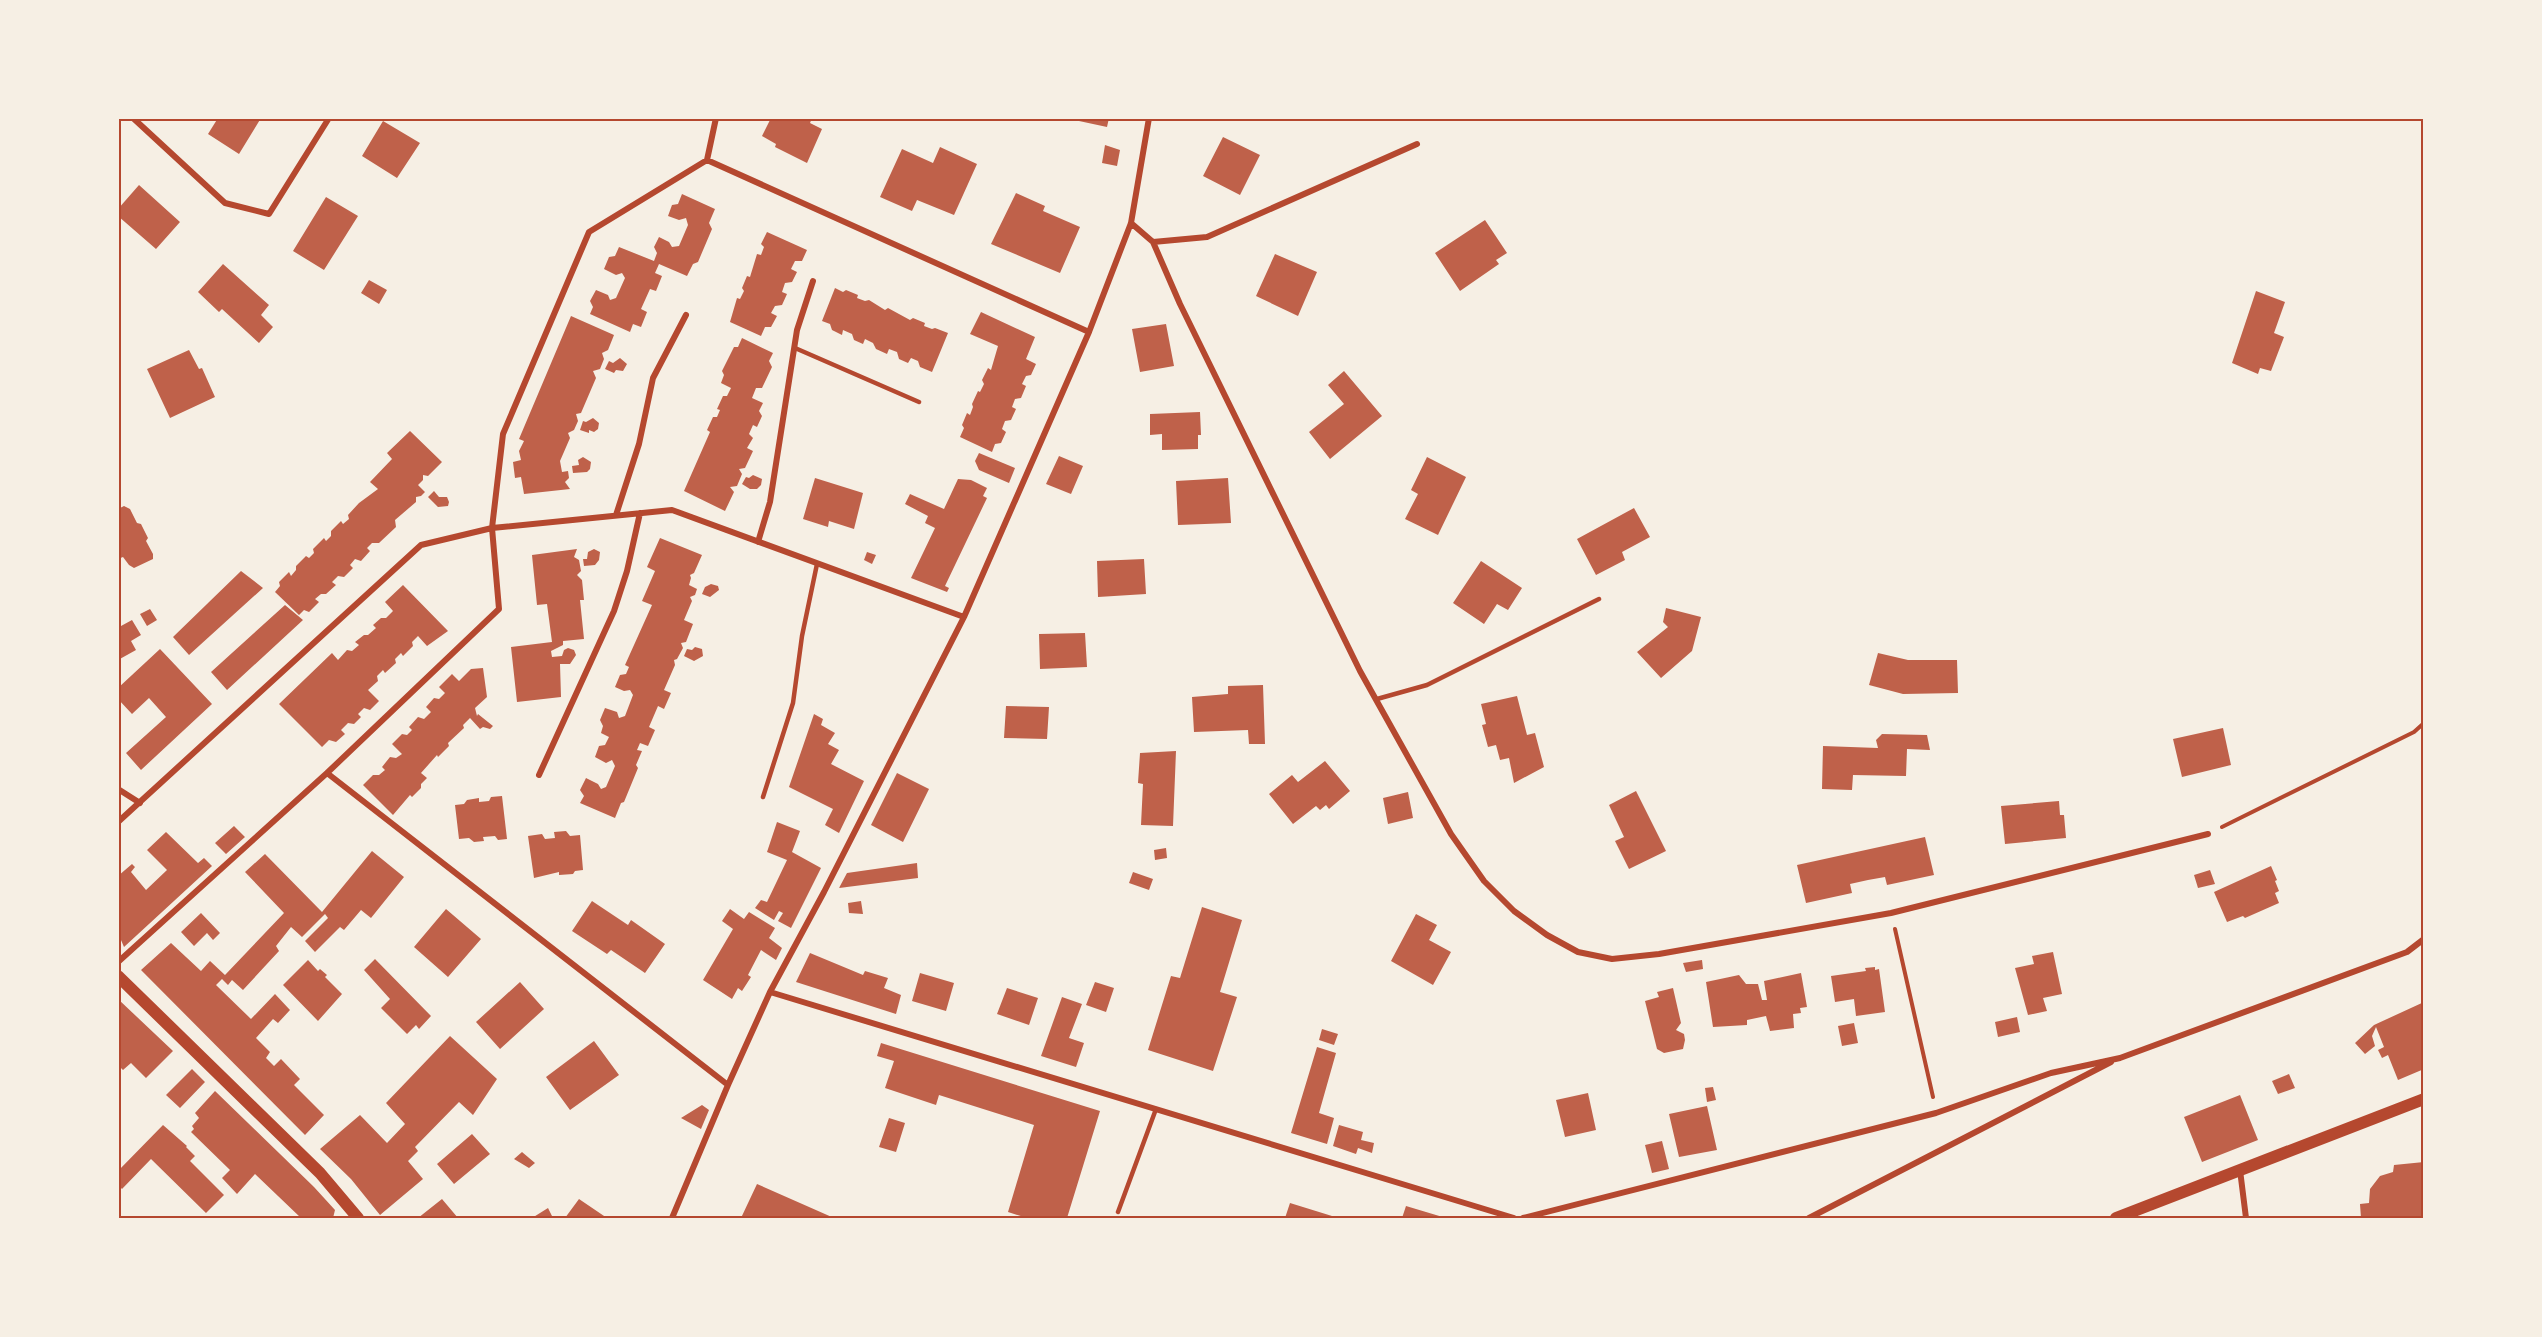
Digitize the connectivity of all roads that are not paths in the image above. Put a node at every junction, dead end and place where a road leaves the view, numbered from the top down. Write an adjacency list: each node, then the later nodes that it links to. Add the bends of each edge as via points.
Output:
1 (133, 118): 2 (street, via 225,203 268,214)
2 (329, 118)
3 (716, 118): 6 (street)
4 (1149, 118): 7 (street)
5 (1417, 144): 8 (street, via 1207,237)
6 (707, 160): 11 (street); 16 (street, via 589,232 503,434)
7 (1131, 223): 8 (street); 11 (street)
8 (1154, 242): 21 (street, via 1185,315)
9 (813, 281): 12 (street)
10 (687, 315): 15 (street, via 653,378 639,444)
11 (1089, 332): 20 (street)
12 (795, 348): 13 (lane); 17 (street, via 770,502)
13 (919, 402)
14 (640, 513): 15 (street); 17 (street, via 672,510); 23 (street, via 614,611)
15 (616, 515): 16 (street)
16 (492, 528): 22 (street, via 499,609); 26 (street, via 420,545)
17 (758, 542): 18 (street)
18 (817, 564): 20 (street); 25 (lane, via 793,703)
19 (1599, 599): 21 (lane, via 1427,685)
20 (964, 617): 32 (street)
21 (1377, 699): 28 (street, via 1451,834 1484,881 1514,911 1547,935 1578,952 1612,959 1891,913)
22 (327, 773): 30 (street); 34 (street)
23 (539, 775)
24 (118, 789): 26 (street)
25 (763, 798)
26 (140, 803): 27 (street)
27 (118, 822)
28 (2208, 834)
29 (2424, 939): 33 (street, via 2407,952)
30 (118, 962)
31 (118, 976): 39 (main road, via 320,1173)
32 (770, 992): 34 (street); 36 (street)
33 (2120, 1058): 42 (street, via 2051,1073 1936,1113); 43 (street)
34 (728, 1085): 40 (street)
35 (2424, 1099): 37 (main road)
36 (1156, 1109): 38 (lane); 41 (street)
37 (2240, 1170): 44 (main road); 45 (street)
38 (1118, 1212)
39 (358, 1218)
40 (672, 1218)
41 (1514, 1218)
42 (1523, 1218)
43 (1809, 1218)
44 (2116, 1218)
45 (2246, 1218)

